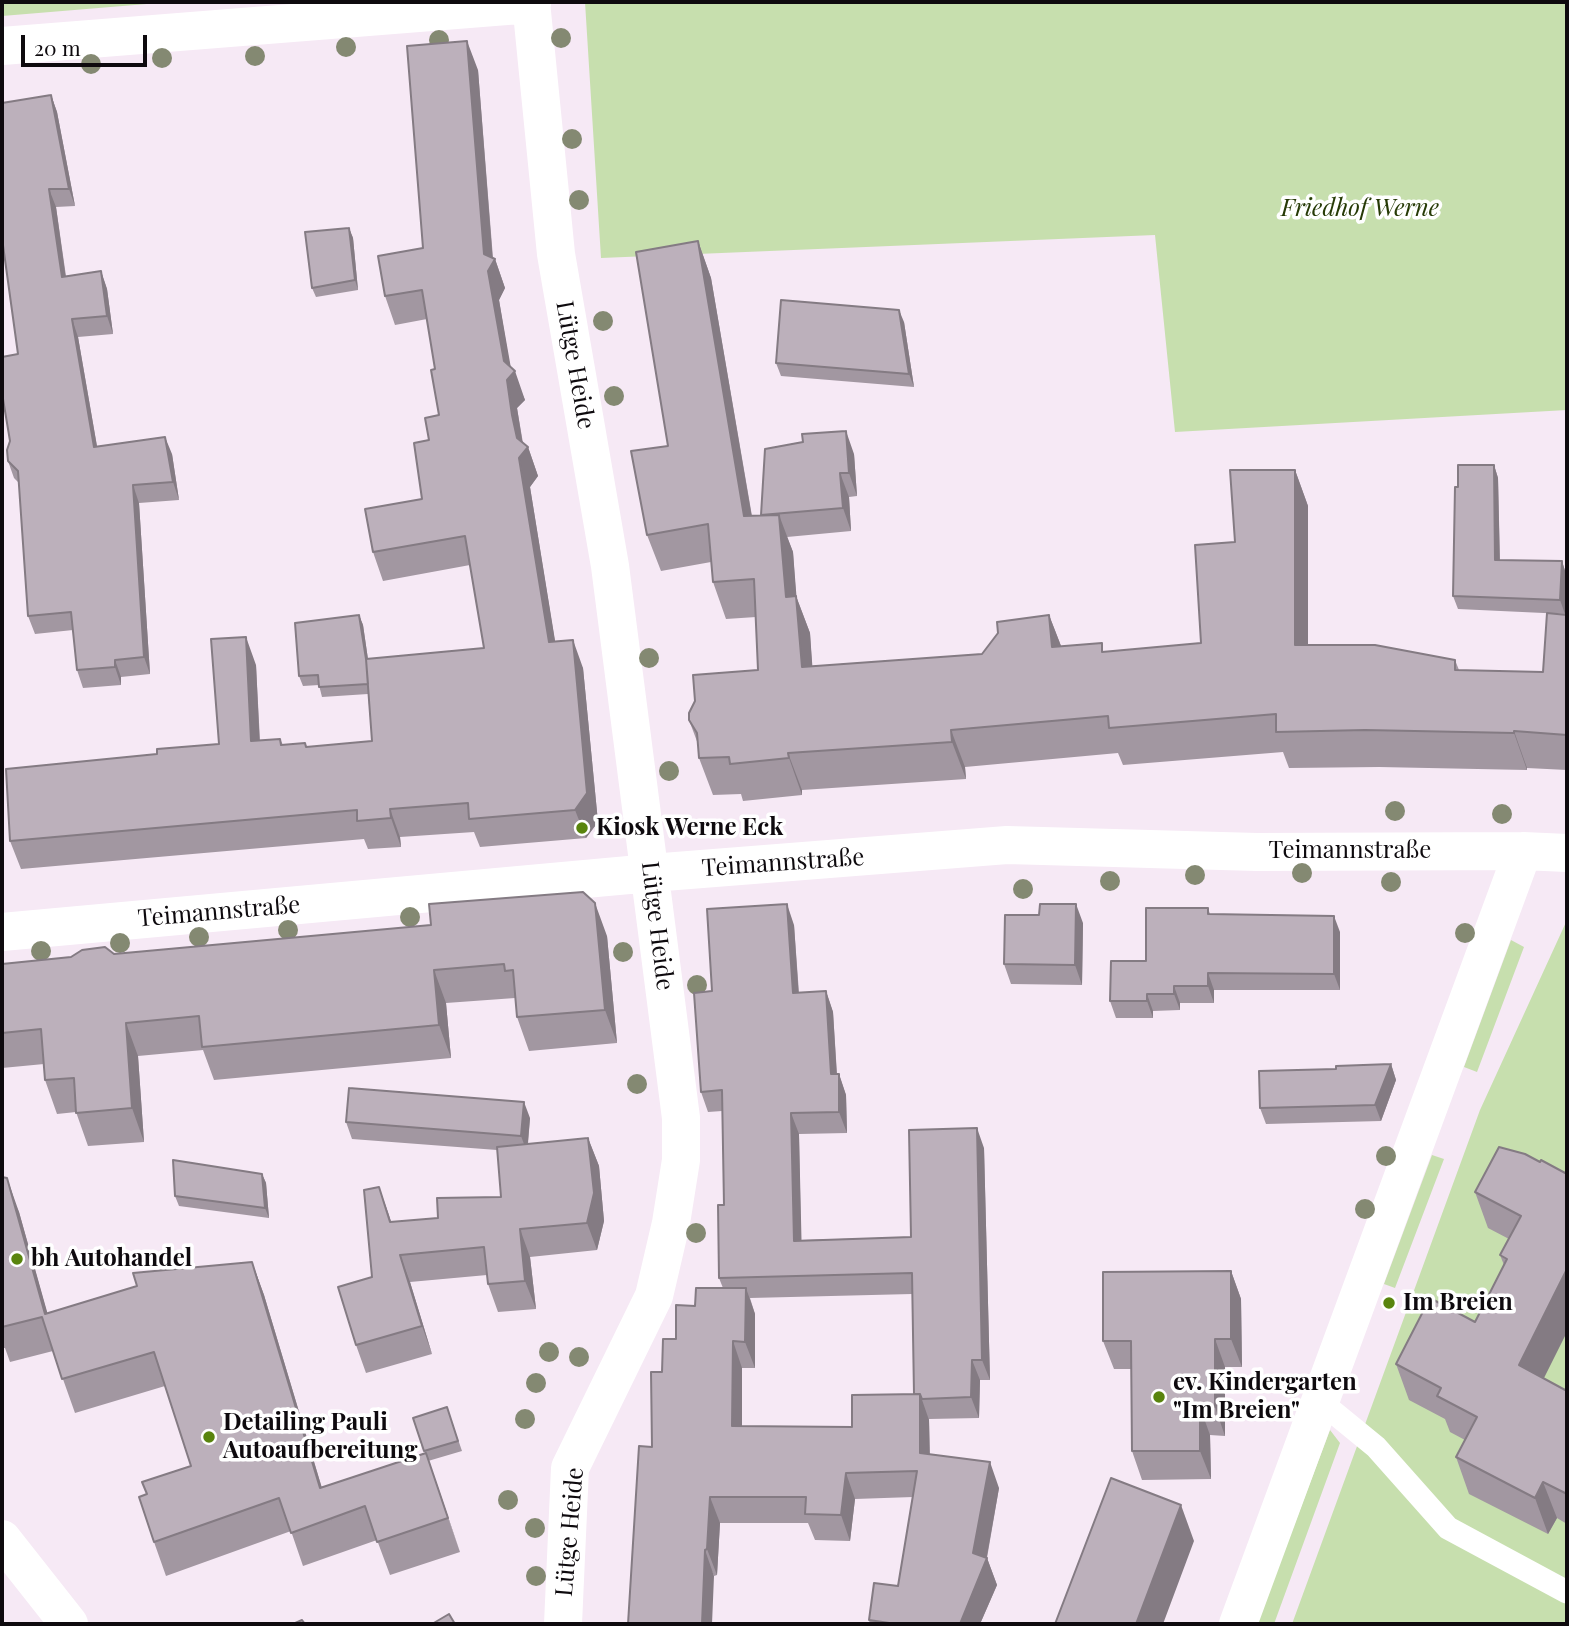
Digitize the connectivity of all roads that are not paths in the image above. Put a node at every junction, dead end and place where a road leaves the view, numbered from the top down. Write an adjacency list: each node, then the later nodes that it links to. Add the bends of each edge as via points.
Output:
1 (532, 3): 2 (street); 5 (street, Lütge Heide, via 556,254 610,566)
2 (2, 46)
3 (1523, 851): 4 (street, Teimannstraße); 5 (street, Teimannstraße, via 1257,852 1007,845); 7 (street)
4 (1567, 853)
5 (651, 873): 6 (street, Teimannstraße); 11 (street, Lütge Heide, via 681,1118 681,1160 654,1296 570,1468)
6 (2, 932)
7 (1321, 1402): 9 (lane, via 1376,1447 1448,1528); 12 (street)
8 (2, 1539): 10 (street)
9 (1567, 1592)
10 (69, 1624)
11 (563, 1624)
12 (1238, 1624)

